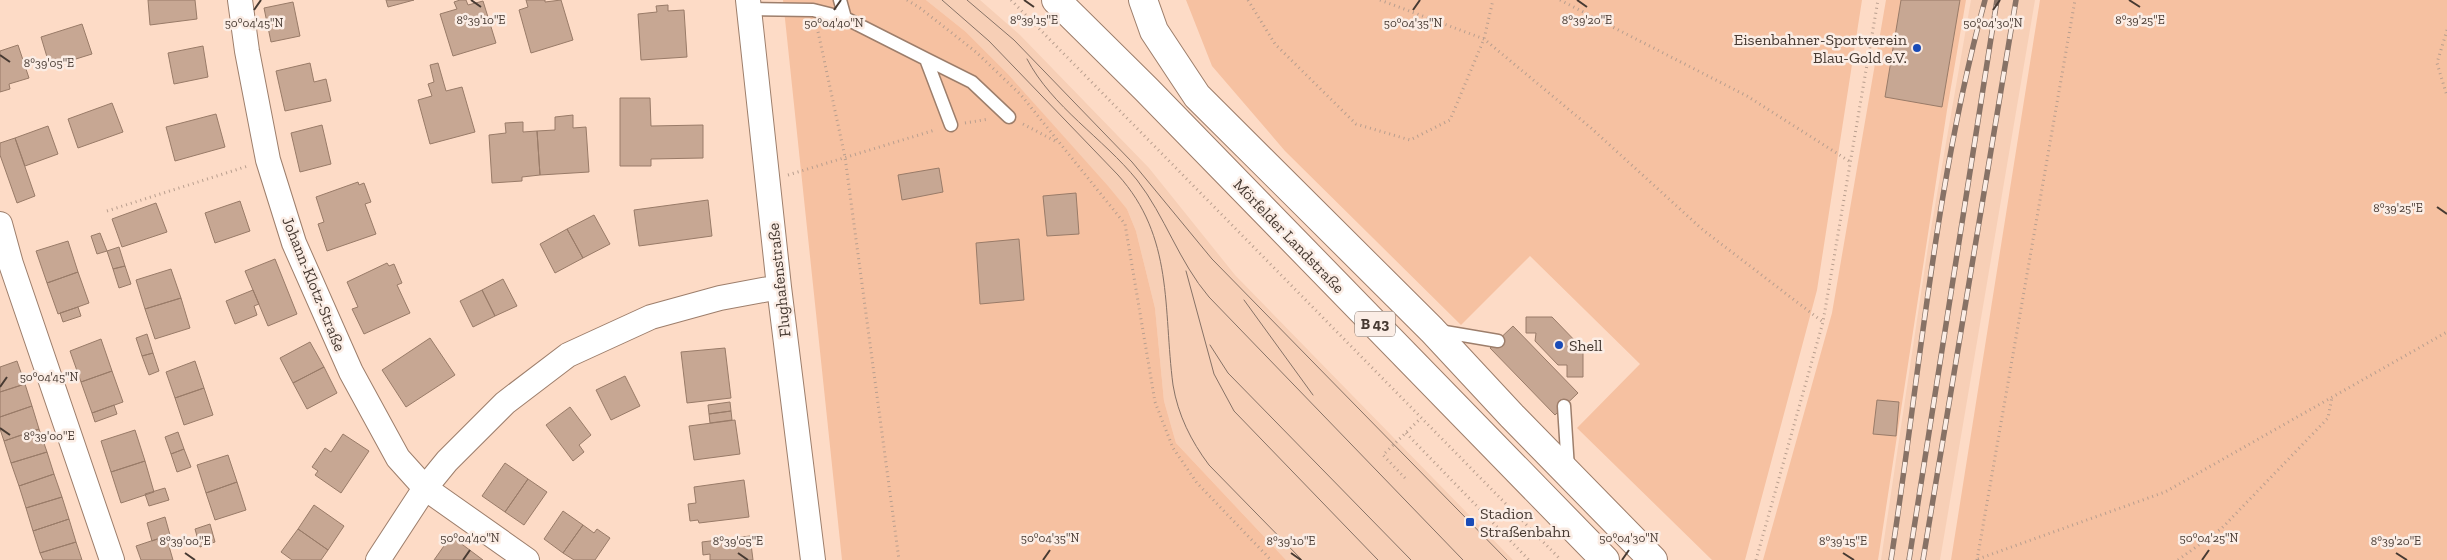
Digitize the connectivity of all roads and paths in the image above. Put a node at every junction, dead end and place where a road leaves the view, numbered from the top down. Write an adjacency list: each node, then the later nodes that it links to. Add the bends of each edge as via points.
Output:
1 (240, 0): 24 (street, Johann-Klotz-Straße)
2 (840, 0): 15 (lane)
3 (907, 0): 22 (path, via 982,58 1021,95)
4 (1011, 0): 37 (path)
5 (1056, 0): 51 (highway, Mörfelder Landstraße / B 43)
6 (1143, 0): 32 (highway, Mörfelder Landstraße / B 43, via 1154,32 1197,96)
7 (1248, 0): 17 (path, via 1275,44 1356,124 1410,140 1450,120)
8 (1380, 0): 17 (path)
9 (1492, 0): 17 (path)
10 (1560, 0): 25 (path, via 1747,96)
11 (1878, 0): 25 (path)
12 (2075, 0): 42 (path)
13 (749, 5): 14 (lane); 26 (street, Flughafenstraße)
14 (813, 10): 15 (lane); 23 (path)
15 (845, 18): 18 (lane)
16 (2447, 30): 19 (path, via 2437,63)
17 (1484, 39): 31 (path, via 1591,128 1703,230)
18 (926, 59): 20 (lane, via 972,82); 21 (lane)
19 (2447, 96)
20 (1009, 116): 21 (path); 22 (path)
21 (951, 125): 23 (path)
22 (1057, 142): 48 (path, via 1125,224 1155,402 1173,448 1197,483)
23 (845, 157): 26 (path); 47 (path)
24 (268, 160): 27 (path); 41 (street, Johann-Klotz-Straße, via 294,243 351,372 398,458)
25 (1849, 161): 31 (path)
26 (768, 181): 30 (street, Flughafenstraße)
27 (107, 211)
28 (0, 224): 29 (street)
29 (6, 264): 43 (street, via 37,334)
30 (780, 287): 41 (street, via 720,298 651,317 568,355 505,403); 46 (street, Flughafenstraße)
31 (1822, 322): 53 (path)
32 (1432, 330): 34 (lane); 39 (highway, Mörfelder Landstraße / B 43)
33 (2447, 332): 35 (path)
34 (1498, 341)
35 (2332, 396): 42 (path, via 2165,492); 54 (path, via 2328,418 2222,528)
36 (1564, 406): 39 (lane)
37 (1421, 418): 38 (path); 50 (path)
38 (1406, 433): 40 (path, via 1383,455); 49 (path)
39 (1568, 474): 52 (highway, Mörfelder Landstraße / B 43)
40 (1405, 478)
41 (425, 488): 44 (street); 45 (street, Johann-Klotz-Straße)
42 (1977, 559)
43 (112, 560)
44 (378, 560)
45 (527, 560)
46 (812, 560)
47 (899, 560)
48 (1271, 560)
49 (1529, 560)
50 (1561, 560)
51 (1605, 560)
52 (1653, 560)
53 (1756, 560)
54 (2178, 560)

